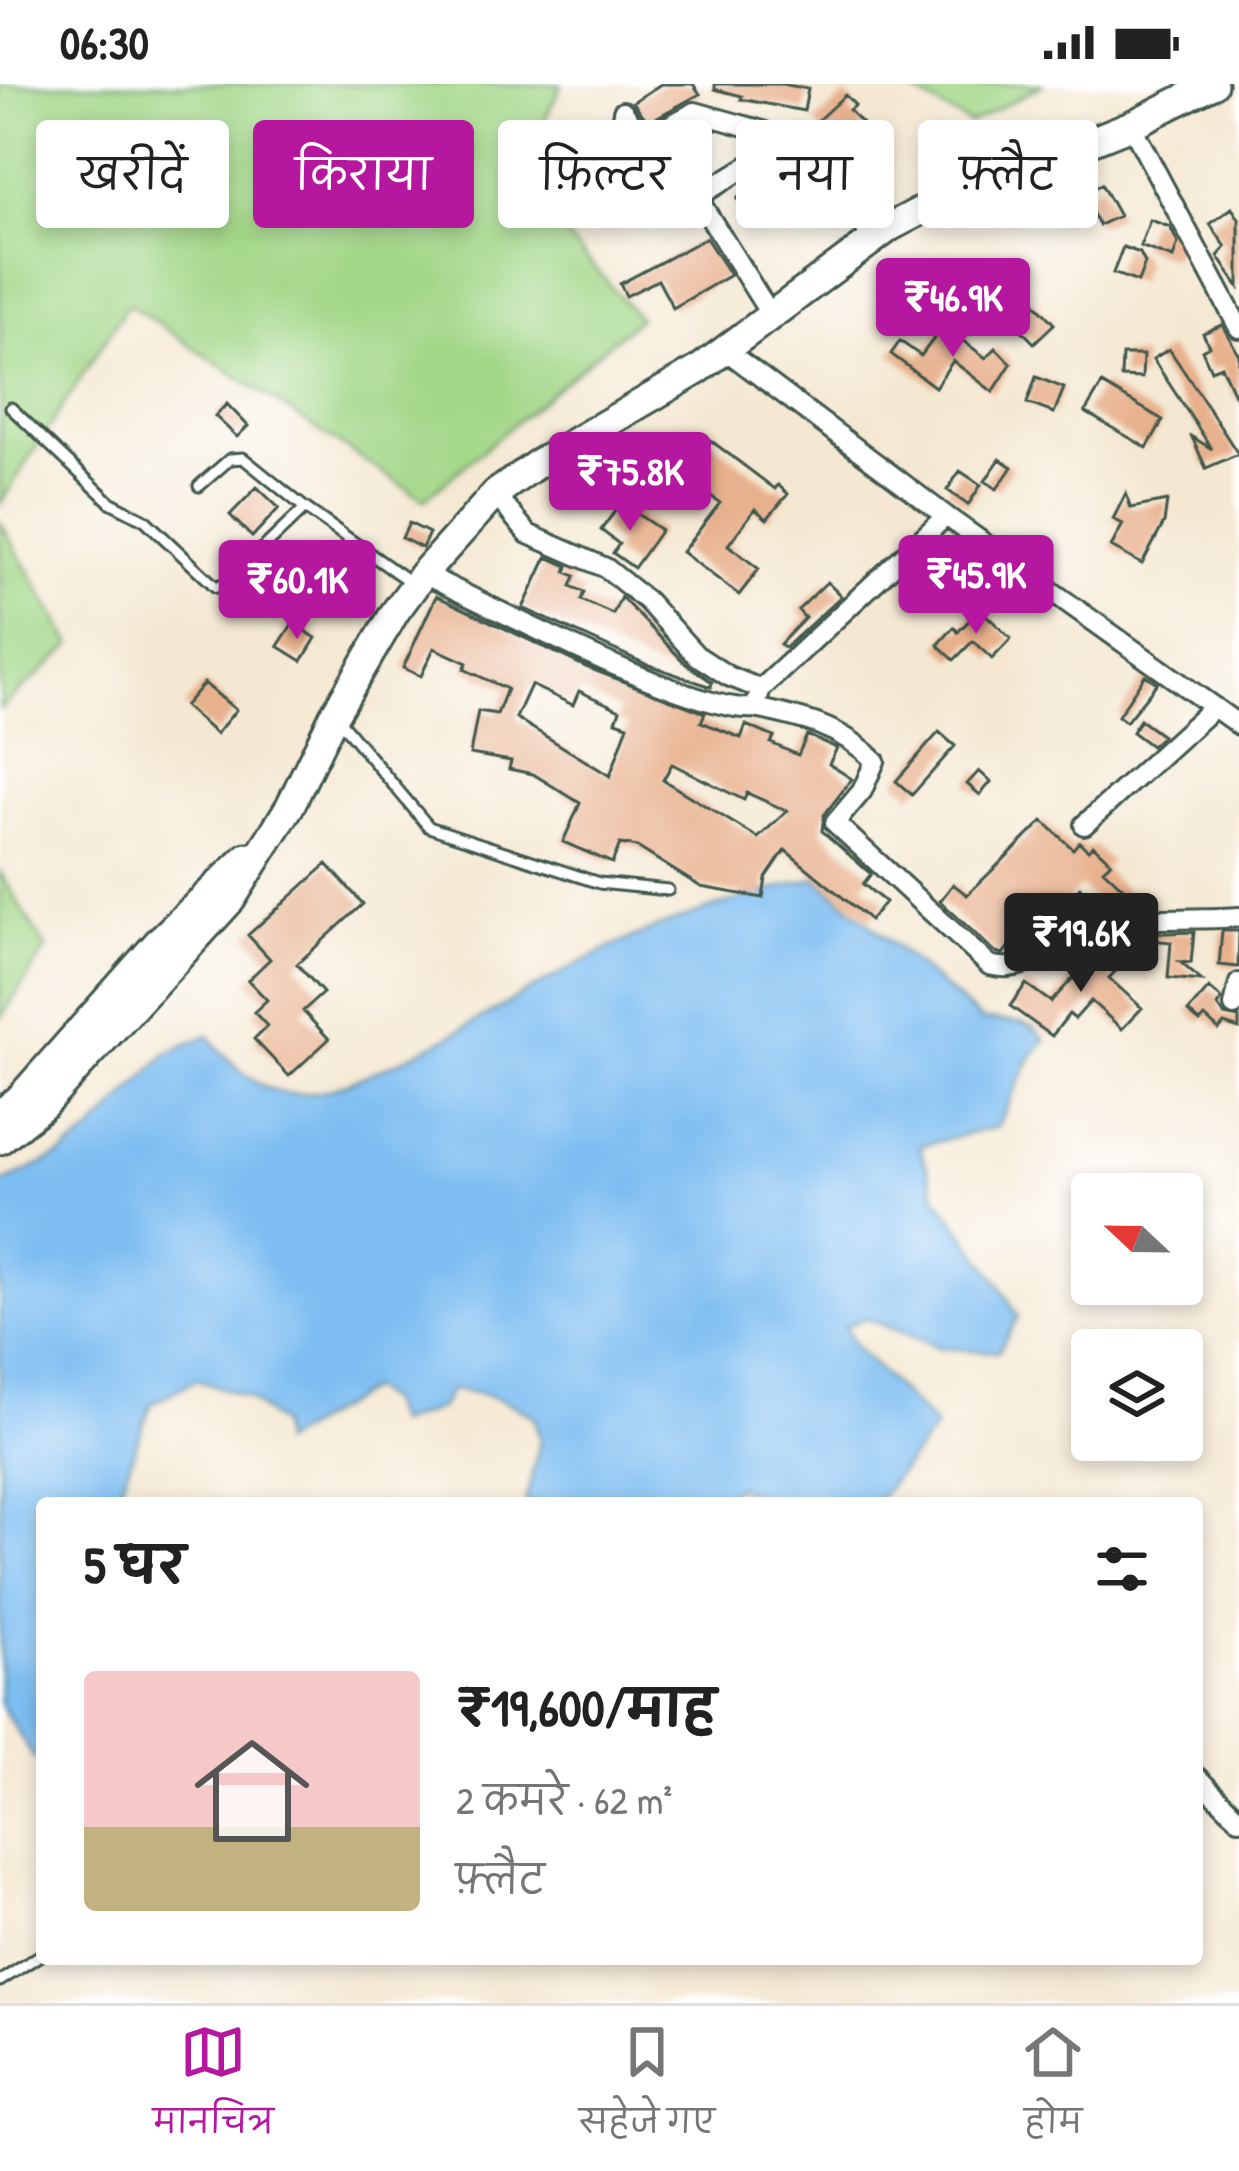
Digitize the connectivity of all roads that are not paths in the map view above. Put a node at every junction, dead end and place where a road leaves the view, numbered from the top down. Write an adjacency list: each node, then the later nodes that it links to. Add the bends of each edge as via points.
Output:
1 (1213, 84): 5 (street)
2 (623, 111): 3 (street)
3 (630, 120)
4 (680, 120): 6 (street, via 695,112 773,140 767,154)
5 (1131, 125): 9 (street, via 932,205); 11 (street)
6 (712, 188)
7 (712, 221): 10 (street)
8 (860, 228): 9 (lane)
9 (868, 241): 10 (street)
10 (770, 314): 12 (street)
11 (1239, 328)
12 (724, 349): 15 (street); 17 (street)
13 (11, 408): 16 (lane, via 216,587)
14 (199, 486): 16 (lane, via 236,457)
15 (496, 494): 18 (street); 19 (street, via 528,534 606,568 696,655)
16 (305, 508): 18 (lane)
17 (946, 516): 19 (street); 20 (street)
18 (418, 580): 19 (street, via 691,696 738,710); 21 (street)
19 (758, 699): 26 (street, via 840,731 875,761 835,823 989,965 1024,965 1073,934 1110,926)
20 (1214, 707): 22 (street); 23 (street)
21 (334, 715): 24 (street); 25 (lane, via 430,827 599,884)
22 (1239, 725)
23 (1084, 825)
24 (275, 829): 29 (street); 30 (street, via 213,921 44,1105)
25 (668, 890)
26 (1239, 917)
27 (1239, 983): 28 (street)
28 (1234, 1006)
29 (0, 1114)
30 (0, 1140)
31 (1203, 1783): 32 (street)
32 (1239, 1819)
33 (36, 1958): 34 (lane)
34 (0, 1981)

